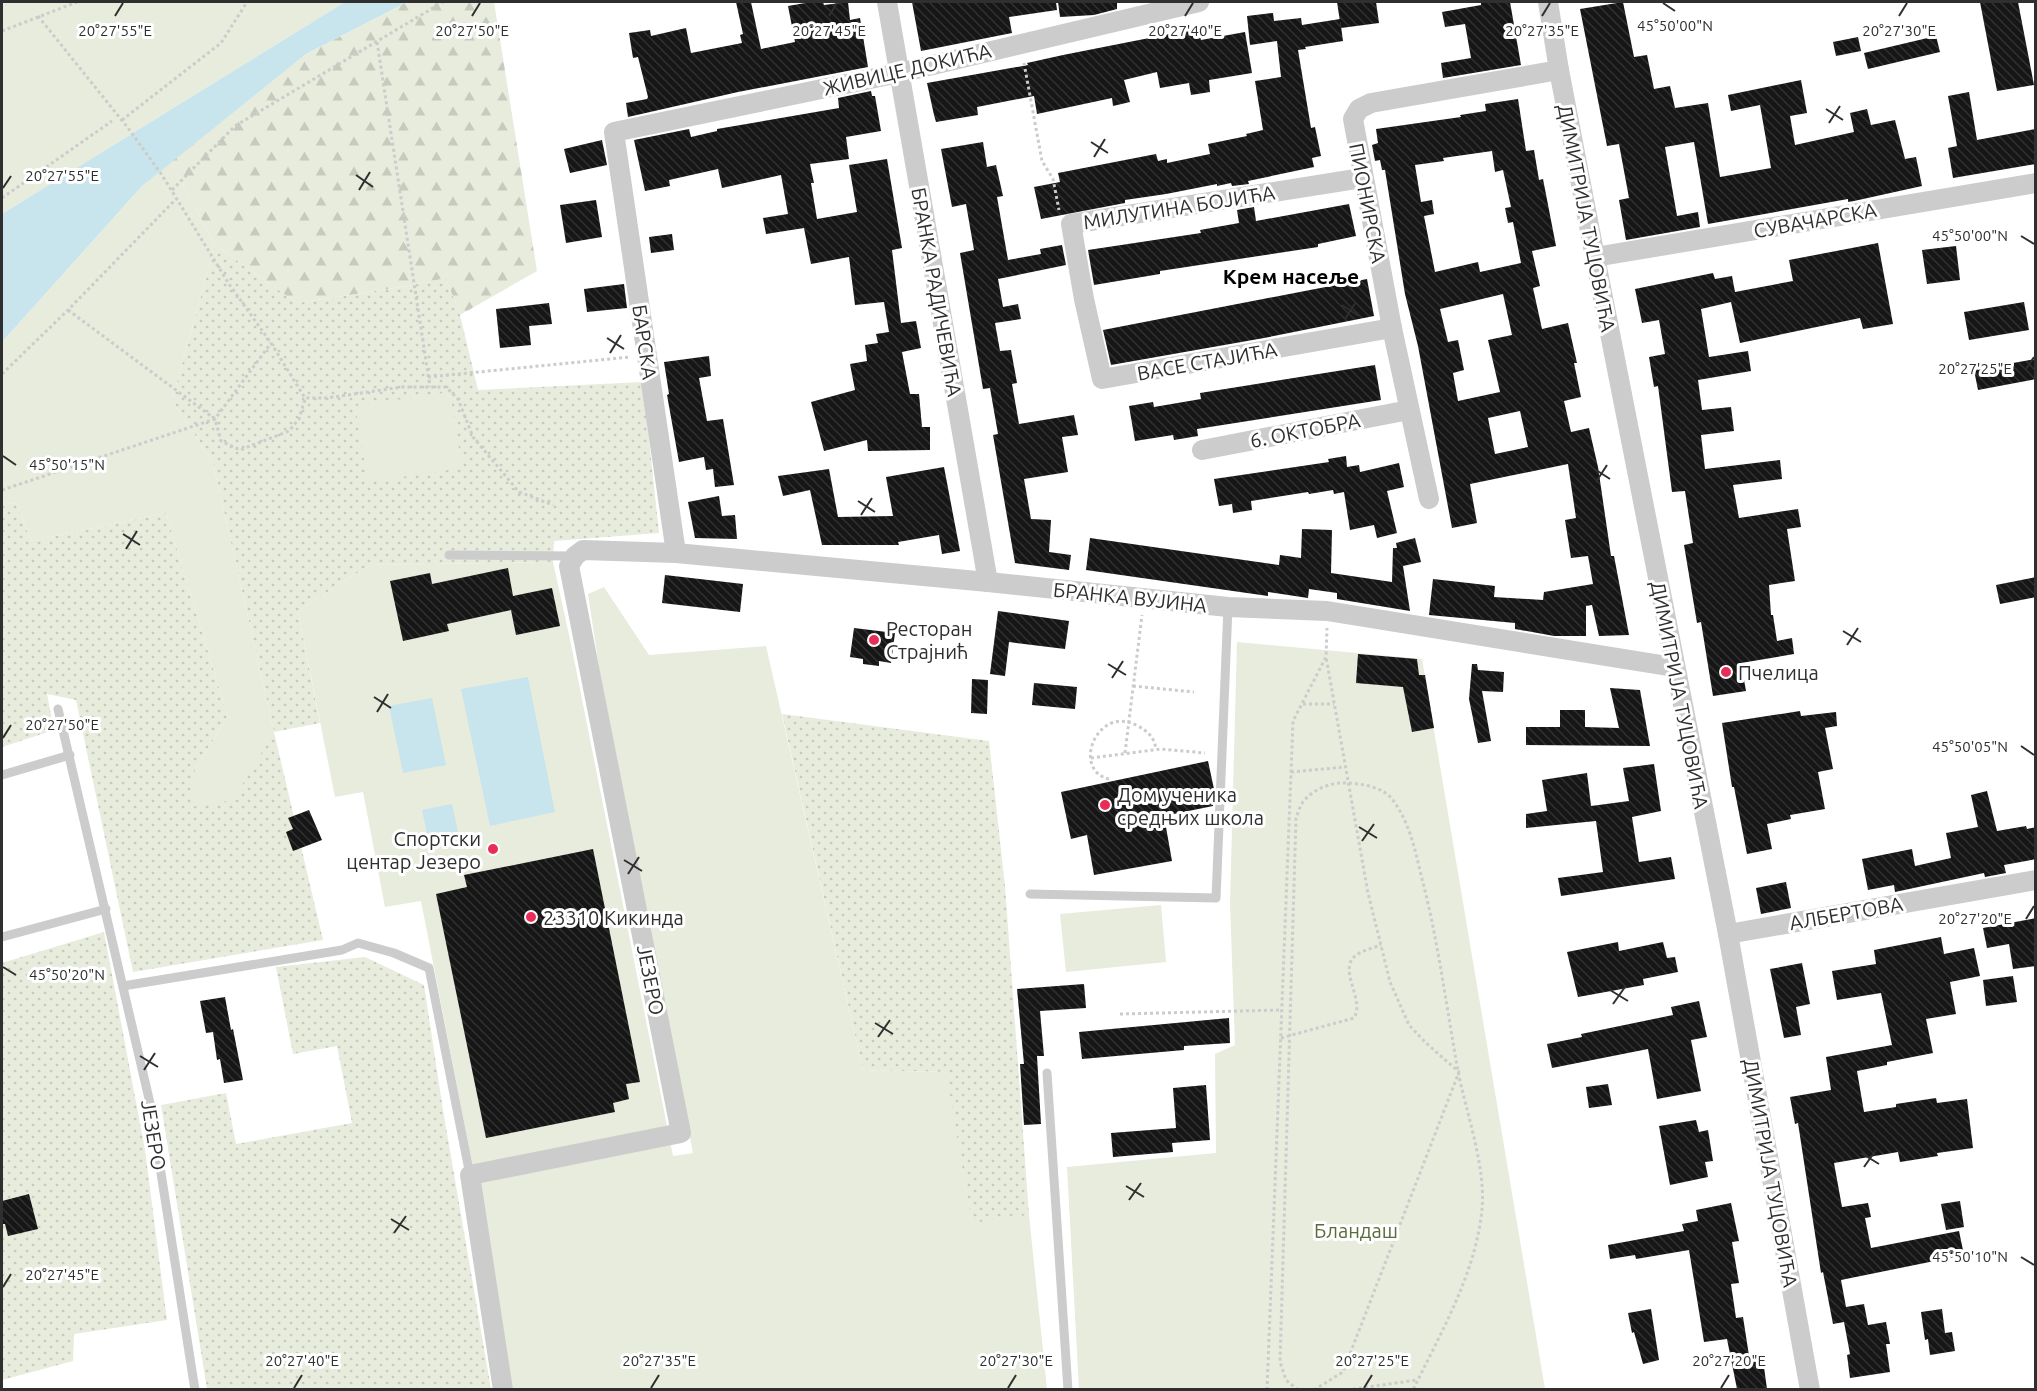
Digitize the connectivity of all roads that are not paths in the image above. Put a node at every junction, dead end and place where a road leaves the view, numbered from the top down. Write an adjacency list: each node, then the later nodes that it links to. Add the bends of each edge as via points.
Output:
1 (887, 2): 5 (street, БРАНКА РАДИЧЕВИЋА)
2 (1199, 2): 5 (street, ЖИВИЦЕ ДОКИЋА)
3 (1548, 2): 4 (street, ДИМИТРИЈА ТУЦОВИЋА)
4 (1559, 70): 7 (street, ПИОНИРСКА, via 1371,103 1359,109 1353,119); 9 (street, ДИМИТРИЈА ТУЦОВИЋА)
5 (899, 73): 6 (street, ЖИВИЦЕ ДОКИЋА); 18 (street, БРАНКА РАДИЧЕВИЋА)
6 (614, 132): 16 (street, БАРСКА)
7 (1362, 177): 10 (street, МИЛУТИНА БОЈИЋА, via 1071,225); 11 (street, ПИОНИРСКА)
8 (2036, 183): 9 (street, СУВАЧАРСКА)
9 (1595, 257): 20 (street, ДИМИТРИЈА ТУЦОВИЋА)
10 (1084, 299): 11 (street, ВАСЕ СТАЈИЋА, via 1102,379)
11 (1392, 328): 12 (street, ПИОНИРСКА)
12 (1409, 410): 13 (street, 6. ОКТОБРА); 14 (street, ПИОНИРСКА)
13 (1202, 450)
14 (1429, 499)
15 (579, 553): 16 (street, БРАНКА ВУЈИНА); 17 (lane); 31 (street, ЈЕЗЕРО, via 569,566 681,1133)
16 (676, 553): 18 (street, БРАНКА ВУЈИНА)
17 (448, 555)
18 (987, 582): 19 (street, БРАНКА ВУЈИНА)
19 (1228, 608): 20 (street, БРАНКА ВУЈИНА, via 1327,611); 25 (lane, via 1216,898)
20 (1674, 667): 27 (street, ДИМИТРИЈА ТУЦОВИЋА)
21 (58, 709): 22 (lane, ЈЕЗЕРО)
22 (70, 755): 23 (lane); 26 (lane, ЈЕЗЕРО)
23 (2, 775)
24 (2036, 880): 27 (street, АЛБЕРТОВА)
25 (1030, 894)
26 (106, 909): 28 (lane); 29 (lane, ЈЕЗЕРО)
27 (1728, 934): 35 (street, ДИМИТРИЈА ТУЦОВИЋА)
28 (2, 937)
29 (123, 986): 31 (lane, via 342,950 358,943 429,968); 32 (lane, ЈЕЗЕРО, via 150,1103)
30 (1047, 1073): 34 (lane)
31 (470, 1176): 33 (street)
32 (195, 1389)
33 (503, 1389)
34 (1068, 1389)
35 (1810, 1389)

